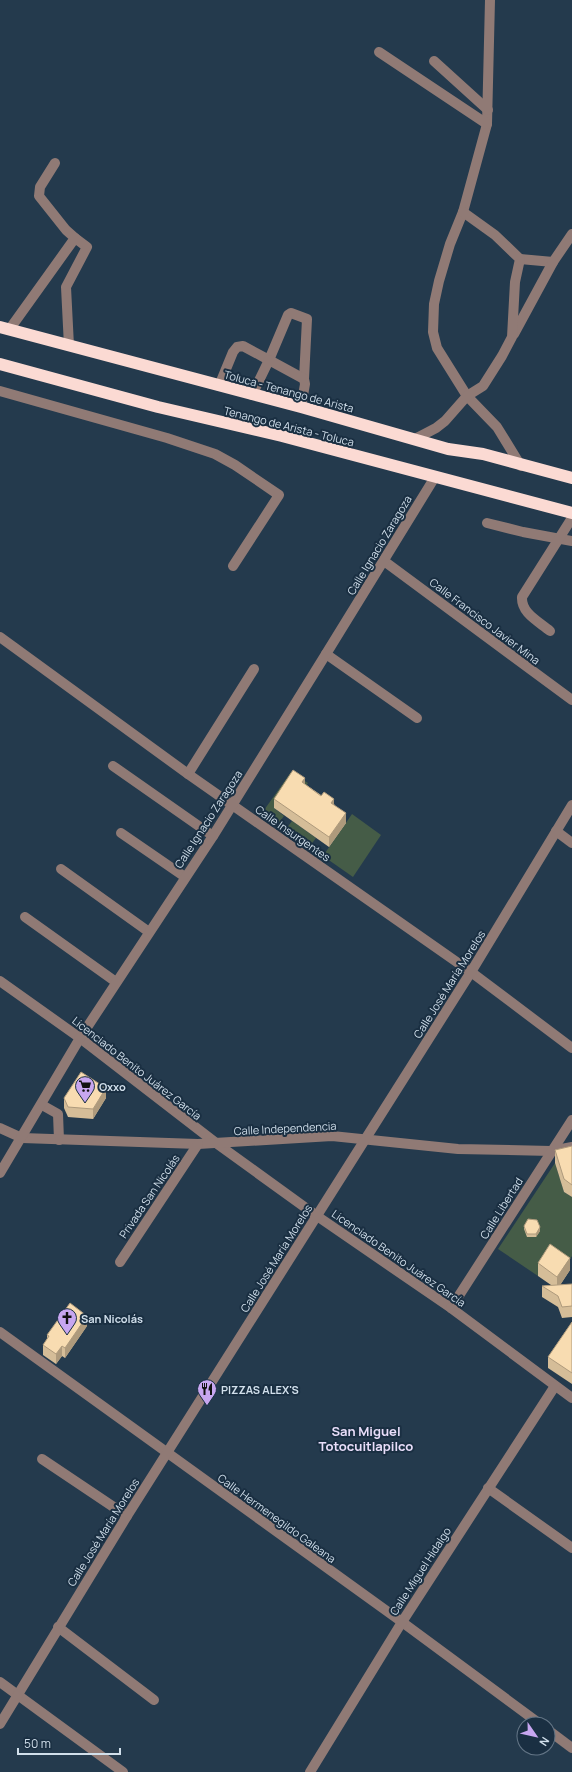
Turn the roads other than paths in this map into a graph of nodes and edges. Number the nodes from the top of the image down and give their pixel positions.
1 (490, 0) edge
2 (379, 52) dead end
3 (434, 61) dead end
4 (488, 110) junction
5 (487, 124) junction
6 (55, 163) dead end
7 (463, 212) junction
8 (572, 234) edge
9 (75, 238) junction
10 (520, 259) junction
11 (553, 262) junction
12 (5, 329) edge
13 (512, 337) junction
14 (68, 346) junction
15 (269, 360) junction
16 (0, 364) edge
17 (304, 379) junction
18 (218, 386) junction
19 (0, 391) edge
20 (252, 395) junction
21 (466, 396) junction
22 (301, 407) junction
23 (415, 439) junction
24 (521, 466) junction
25 (435, 477) junction
26 (572, 478) edge
27 (572, 513) edge
28 (572, 518) edge
29 (487, 523) dead end
30 (560, 537) junction
31 (572, 540) edge
32 (384, 561) junction
33 (233, 566) dead end
34 (550, 631) dead end
35 (1, 642) edge
36 (326, 654) junction
37 (254, 669) dead end
38 (572, 700) edge
39 (418, 718) dead end
40 (113, 766) dead end
41 (188, 774) junction
42 (232, 804) junction
43 (572, 805) edge
44 (556, 831) junction
45 (121, 833) dead end
46 (213, 836) junction
47 (572, 842) edge
48 (61, 869) dead end
49 (185, 877) junction
50 (25, 917) dead end
51 (150, 932) junction
52 (471, 972) junction
53 (0, 980) edge
54 (116, 982) junction
55 (80, 1038) junction
56 (572, 1048) edge
57 (42, 1104) junction
58 (572, 1120) edge
59 (0, 1128) edge
60 (22, 1138) junction
61 (365, 1139) junction
62 (59, 1140) junction
63 (216, 1143) junction
64 (198, 1144) junction
65 (572, 1147) edge
66 (551, 1151) junction
67 (0, 1174) edge
68 (317, 1216) junction
69 (120, 1262) dead end
70 (451, 1308) junction
71 (0, 1332) edge
72 (555, 1386) junction
73 (572, 1398) edge
74 (167, 1453) junction
75 (42, 1459) dead end
76 (488, 1488) junction
77 (127, 1516) junction
78 (572, 1548) edge
79 (402, 1622) junction
80 (58, 1627) junction
81 (0, 1682) edge
82 (18, 1696) junction
83 (154, 1700) dead end
84 (529, 1716) edge
85 (0, 1724) edge
86 (556, 1736) edge
87 (572, 1748) edge
88 (123, 1772) edge
89 (310, 1772) edge

1 - 4 street
2 - 5 street
3 - 4 street
4 - 5 street
5 - 7 street
6 - 9 street
7 - 10 street
7 - 21 street
8 - 11 street
9 - 12 street
9 - 14 street
10 - 11 street
10 - 13 street
11 - 13 street
12 - 14 highway, Toluca - Tenango de Arista
13 - 21 street
14 - 18 highway, Toluca - Tenango de Arista
15 - 17 street
15 - 17 street
15 - 18 street
15 - 20 street
16 - 25 highway, Tenango de Arista - Toluca
17 - 22 street
18 - 20 highway, Toluca - Tenango de Arista
19 - 33 street
20 - 22 highway, Toluca - Tenango de Arista
21 - 23 street
21 - 24 street
22 - 23 highway, Toluca - Tenango de Arista
23 - 24 highway, Toluca - Tenango de Arista
24 - 26 highway, Toluca - Tenango de Arista
25 - 27 highway, Tenango de Arista - Toluca
25 - 32 street, Calle Ignacio Zaragoza
28 - 30 street
29 - 30 street
30 - 31 street
30 - 34 street
32 - 36 street, Calle Ignacio Zaragoza
32 - 38 street, Calle Francisco Javier Mina
35 - 41 street, Calle Insurgentes
36 - 39 street
36 - 42 street, Calle Ignacio Zaragoza
37 - 41 street
40 - 46 street
41 - 42 street, Calle Insurgentes
42 - 46 street, Calle Ignacio Zaragoza
42 - 52 street, Calle Insurgentes
43 - 44 street, Calle José María Morelos
44 - 47 street
44 - 52 street, Calle José María Morelos
45 - 49 street
46 - 49 street, Calle Ignacio Zaragoza
48 - 51 street
49 - 51 street, Calle Ignacio Zaragoza
50 - 54 street
51 - 54 street, Calle Ignacio Zaragoza
52 - 56 street, Calle Insurgentes
52 - 61 street, Calle José María Morelos
53 - 55 street, Licenciado Benito Juárez García
54 - 55 street, Calle Ignacio Zaragoza
55 - 57 street, Calle Ignacio Zaragoza
55 - 63 street, Licenciado Benito Juárez García
57 - 60 street, Calle Ignacio Zaragoza
57 - 62 street
58 - 66 street, Calle Libertad
59 - 60 street, Calle Independencia
60 - 62 street, Calle Independencia
60 - 67 street, Calle Ignacio Zaragoza
61 - 63 street, Calle Independencia
61 - 66 street, Calle Independencia
61 - 68 street, Calle José María Morelos
62 - 64 street, Calle Independencia
63 - 64 street, Calle Independencia
63 - 68 street, Licenciado Benito Juárez García
64 - 69 street, Privada San Nicolás
65 - 66 street, Calle Independencia
66 - 70 street, Calle Libertad
68 - 70 street, Licenciado Benito Juárez García
68 - 74 street, Calle José María Morelos
70 - 72 street, Licenciado Benito Juárez García
71 - 74 street, Calle Hermenegildo Galeana
72 - 73 street, Licenciado Benito Juárez García
72 - 76 street, Calle Miguel Hidalgo
74 - 77 street, Calle José María Morelos
74 - 79 street, Calle Hermenegildo Galeana
75 - 77 street
76 - 78 street
76 - 79 street, Calle Miguel Hidalgo
77 - 80 street, Calle José María Morelos
79 - 84 street, Calle Hermenegildo Galeana
79 - 89 street, Calle Miguel Hidalgo
80 - 82 street, Calle José María Morelos
80 - 83 street
81 - 82 street
82 - 85 street, Calle José María Morelos
82 - 88 street
86 - 87 street

